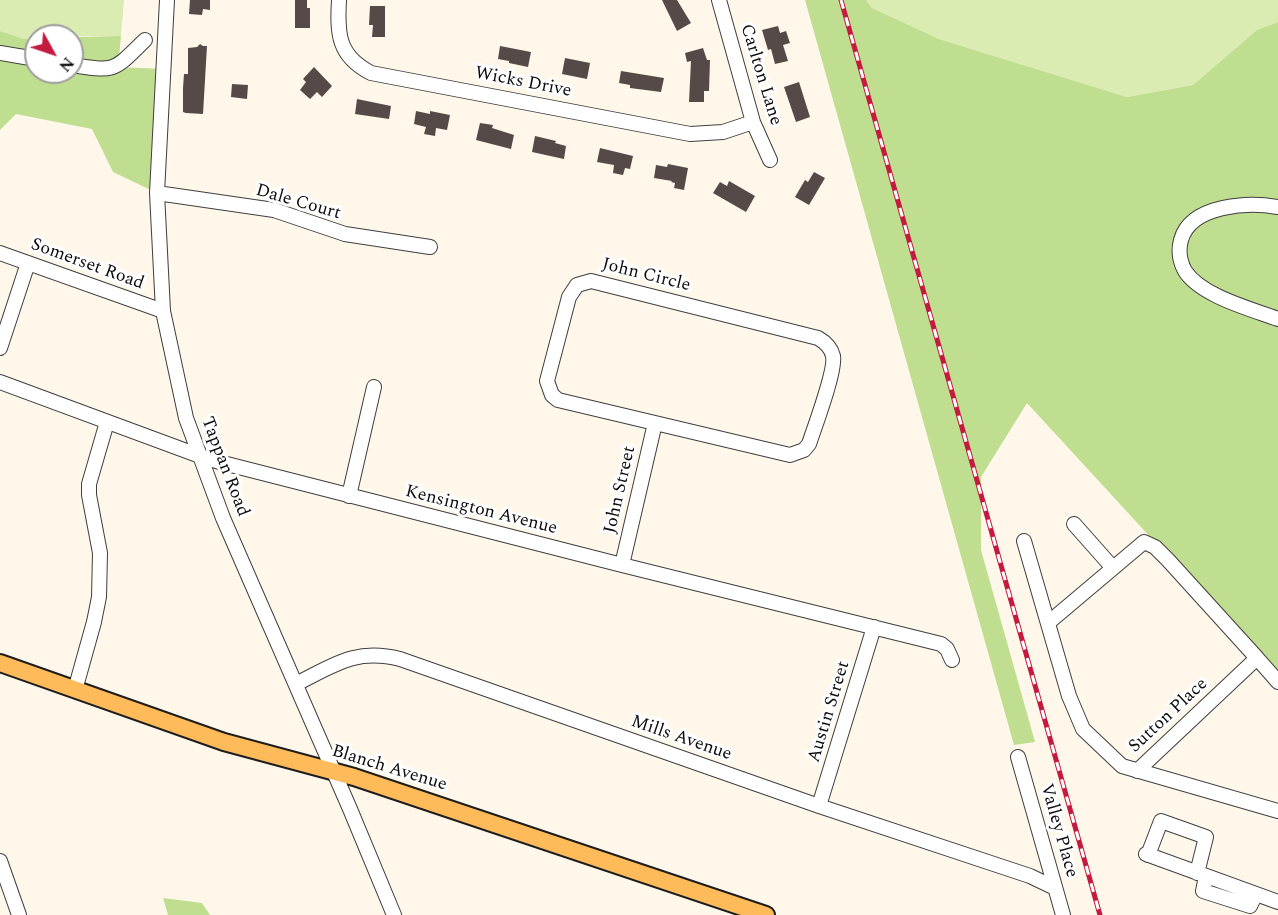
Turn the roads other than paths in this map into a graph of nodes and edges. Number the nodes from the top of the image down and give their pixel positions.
1 (167, 0) edge
2 (339, 0) edge
3 (719, 0) edge
4 (145, 40) dead end
5 (0, 53) edge
6 (24, 57) edge
7 (84, 67) edge
8 (753, 122) junction
9 (770, 160) dead end
10 (157, 193) junction
11 (1278, 207) edge
12 (430, 248) dead end
13 (0, 253) edge
14 (28, 263) junction
15 (163, 311) junction
16 (1278, 319) edge
17 (0, 348) edge
18 (0, 382) edge
19 (374, 387) dead end
20 (107, 422) junction
21 (655, 423) junction
22 (200, 456) junction
23 (349, 496) junction
24 (1074, 524) dead end
25 (1024, 541) dead end
26 (622, 565) junction
27 (1113, 568) junction
28 (1048, 623) junction
29 (874, 627) junction
30 (1257, 658) junction
31 (952, 660) dead end
32 (0, 663) edge
33 (1278, 682) edge
34 (296, 684) junction
35 (75, 690) junction
36 (1018, 757) dead end
37 (1137, 771) junction
38 (334, 772) junction
39 (819, 806) junction
40 (1278, 811) edge
41 (0, 862) edge
42 (1202, 874) junction
43 (1055, 888) junction
44 (1278, 902) edge
45 (19, 915) edge
46 (394, 915) edge
47 (766, 915) edge
48 (1063, 915) edge

1 - 10 street, Tappan Road
2 - 8 street, Wicks Drive
3 - 8 street, Carlton Lane
4 - 7 street
5 - 6 street
8 - 9 street, Carlton Lane
10 - 12 street, Dale Court
10 - 15 street, Tappan Road
11 - 16 street
13 - 14 street, Somerset Road
14 - 15 street, Somerset Road
14 - 17 street
15 - 22 street, Tappan Road
18 - 20 street, Kensington Avenue
19 - 23 street
20 - 22 street, Kensington Avenue
20 - 35 street
21 - 21 street, John Circle
21 - 26 street, John Street
22 - 23 street, Kensington Avenue
22 - 34 street, Tappan Road
23 - 26 street, Kensington Avenue
24 - 27 street
25 - 28 street
26 - 29 street, Kensington Avenue
27 - 28 street
27 - 30 street
28 - 37 street
29 - 31 street, Kensington Avenue
29 - 39 street, Austin Street
30 - 33 street
30 - 37 street, Sutton Place
32 - 35 main road, Blanch Avenue
34 - 38 street, Tappan Road
34 - 39 street, Mills Avenue
35 - 38 main road, Blanch Avenue
36 - 43 street, Valley Place
37 - 40 street, Sutton Place
38 - 46 street, Tappan Road
38 - 47 main road, Blanch Avenue
39 - 43 street, Mills Avenue
41 - 45 street
42 - 42 street
42 - 44 street
43 - 48 street, Valley Place

